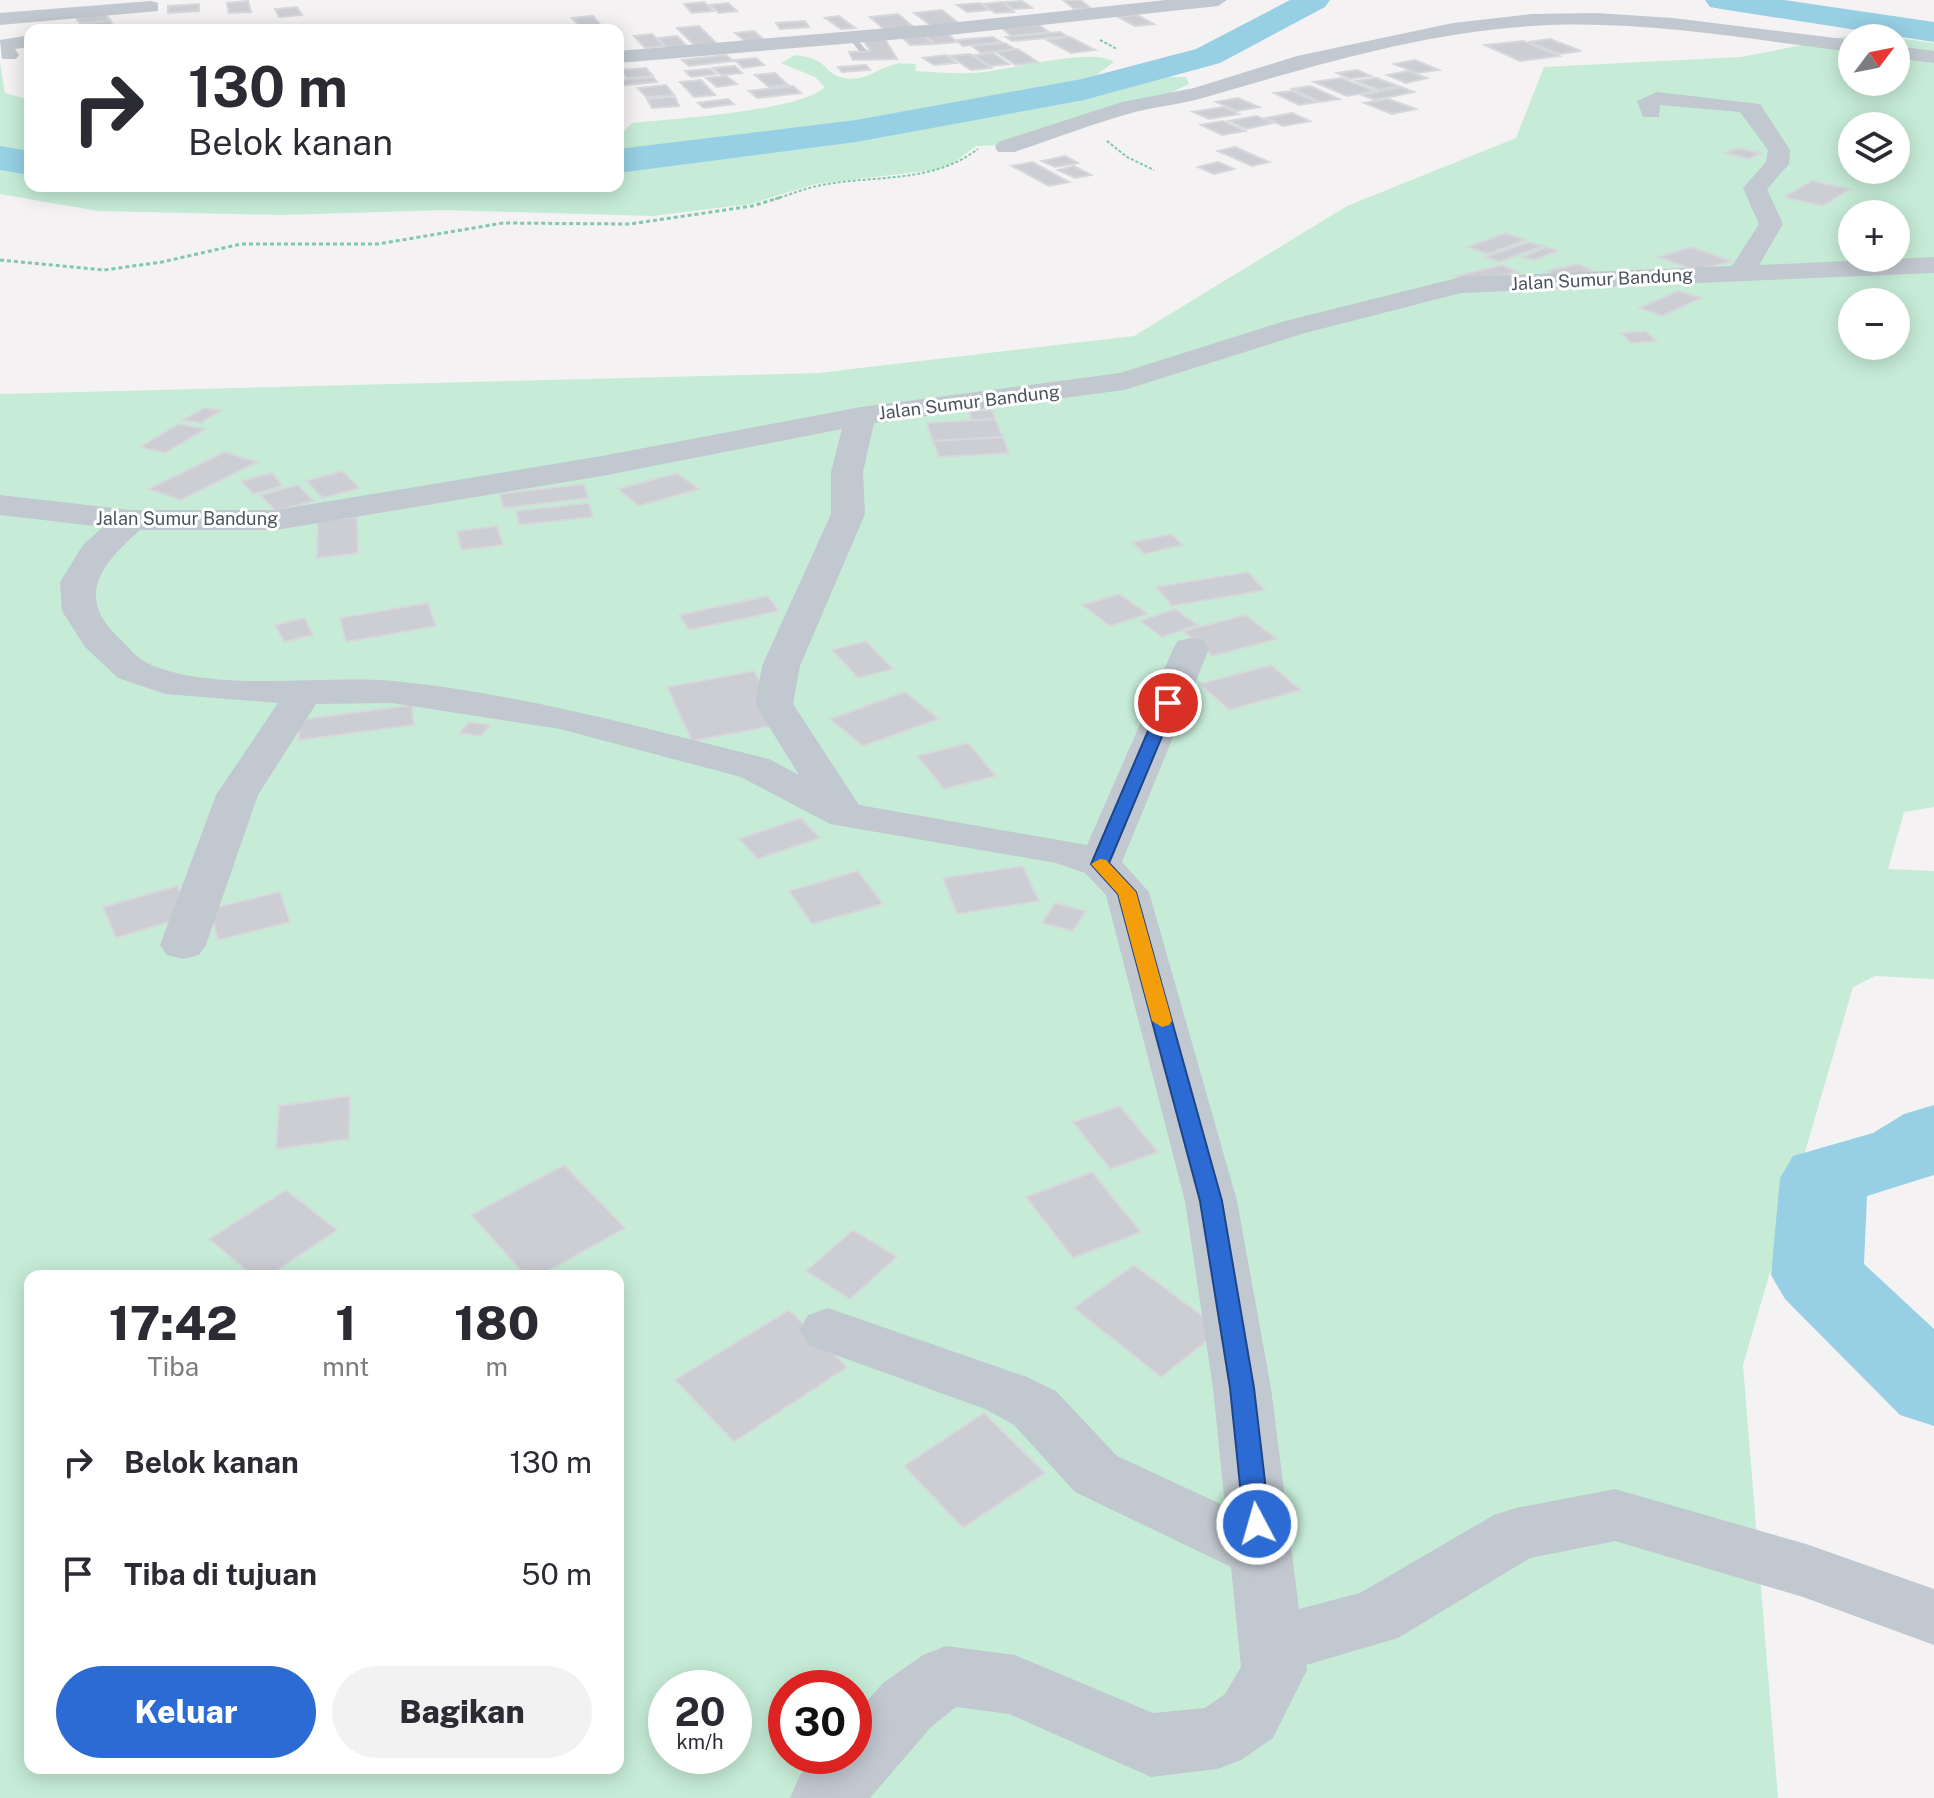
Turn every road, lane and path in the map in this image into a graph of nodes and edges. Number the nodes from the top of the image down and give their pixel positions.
1 (1028, 0) edge
2 (1218, 0) edge
3 (153, 4) edge
4 (27, 8) edge
5 (1057, 17) junction
6 (0, 19) edge
7 (143, 24) edge
8 (24, 42) edge
9 (1838, 44) edge
10 (1910, 54) edge
11 (9, 55) dead end
12 (624, 57) edge
13 (1934, 57) edge
14 (1651, 112) dead end
15 (1091, 122) junction
16 (1006, 147) joint
17 (1154, 170) dead end
18 (0, 260) edge
19 (1934, 265) edge
20 (1742, 271) junction
21 (861, 416) junction
22 (0, 505) edge
23 (131, 520) junction
24 (1191, 649) dead end
25 (304, 693) junction
26 (845, 815) junction
27 (1100, 864) junction
28 (183, 945) dead end
29 (828, 1330) dead end
30 (1260, 1552) junction
31 (1934, 1617) edge
32 (1271, 1645) junction
33 (825, 1798) edge

1 - 5 street
2 - 5 street
3 - 4 street
3 - 7 street
4 - 6 street
5 - 12 street
8 - 11 street
9 - 15 street
10 - 13 street
14 - 20 street
15 - 16 street
15 - 17 path
16 - 18 path
19 - 20 street, Jalan Sumur Bandung
20 - 21 street, Jalan Sumur Bandung
21 - 23 street, Jalan Sumur Bandung
21 - 26 street
22 - 23 street, Jalan Sumur Bandung
23 - 25 street
24 - 27 street
25 - 26 street
25 - 28 street
26 - 27 street
27 - 30 street
29 - 30 street
30 - 32 street
31 - 32 street
32 - 33 street

